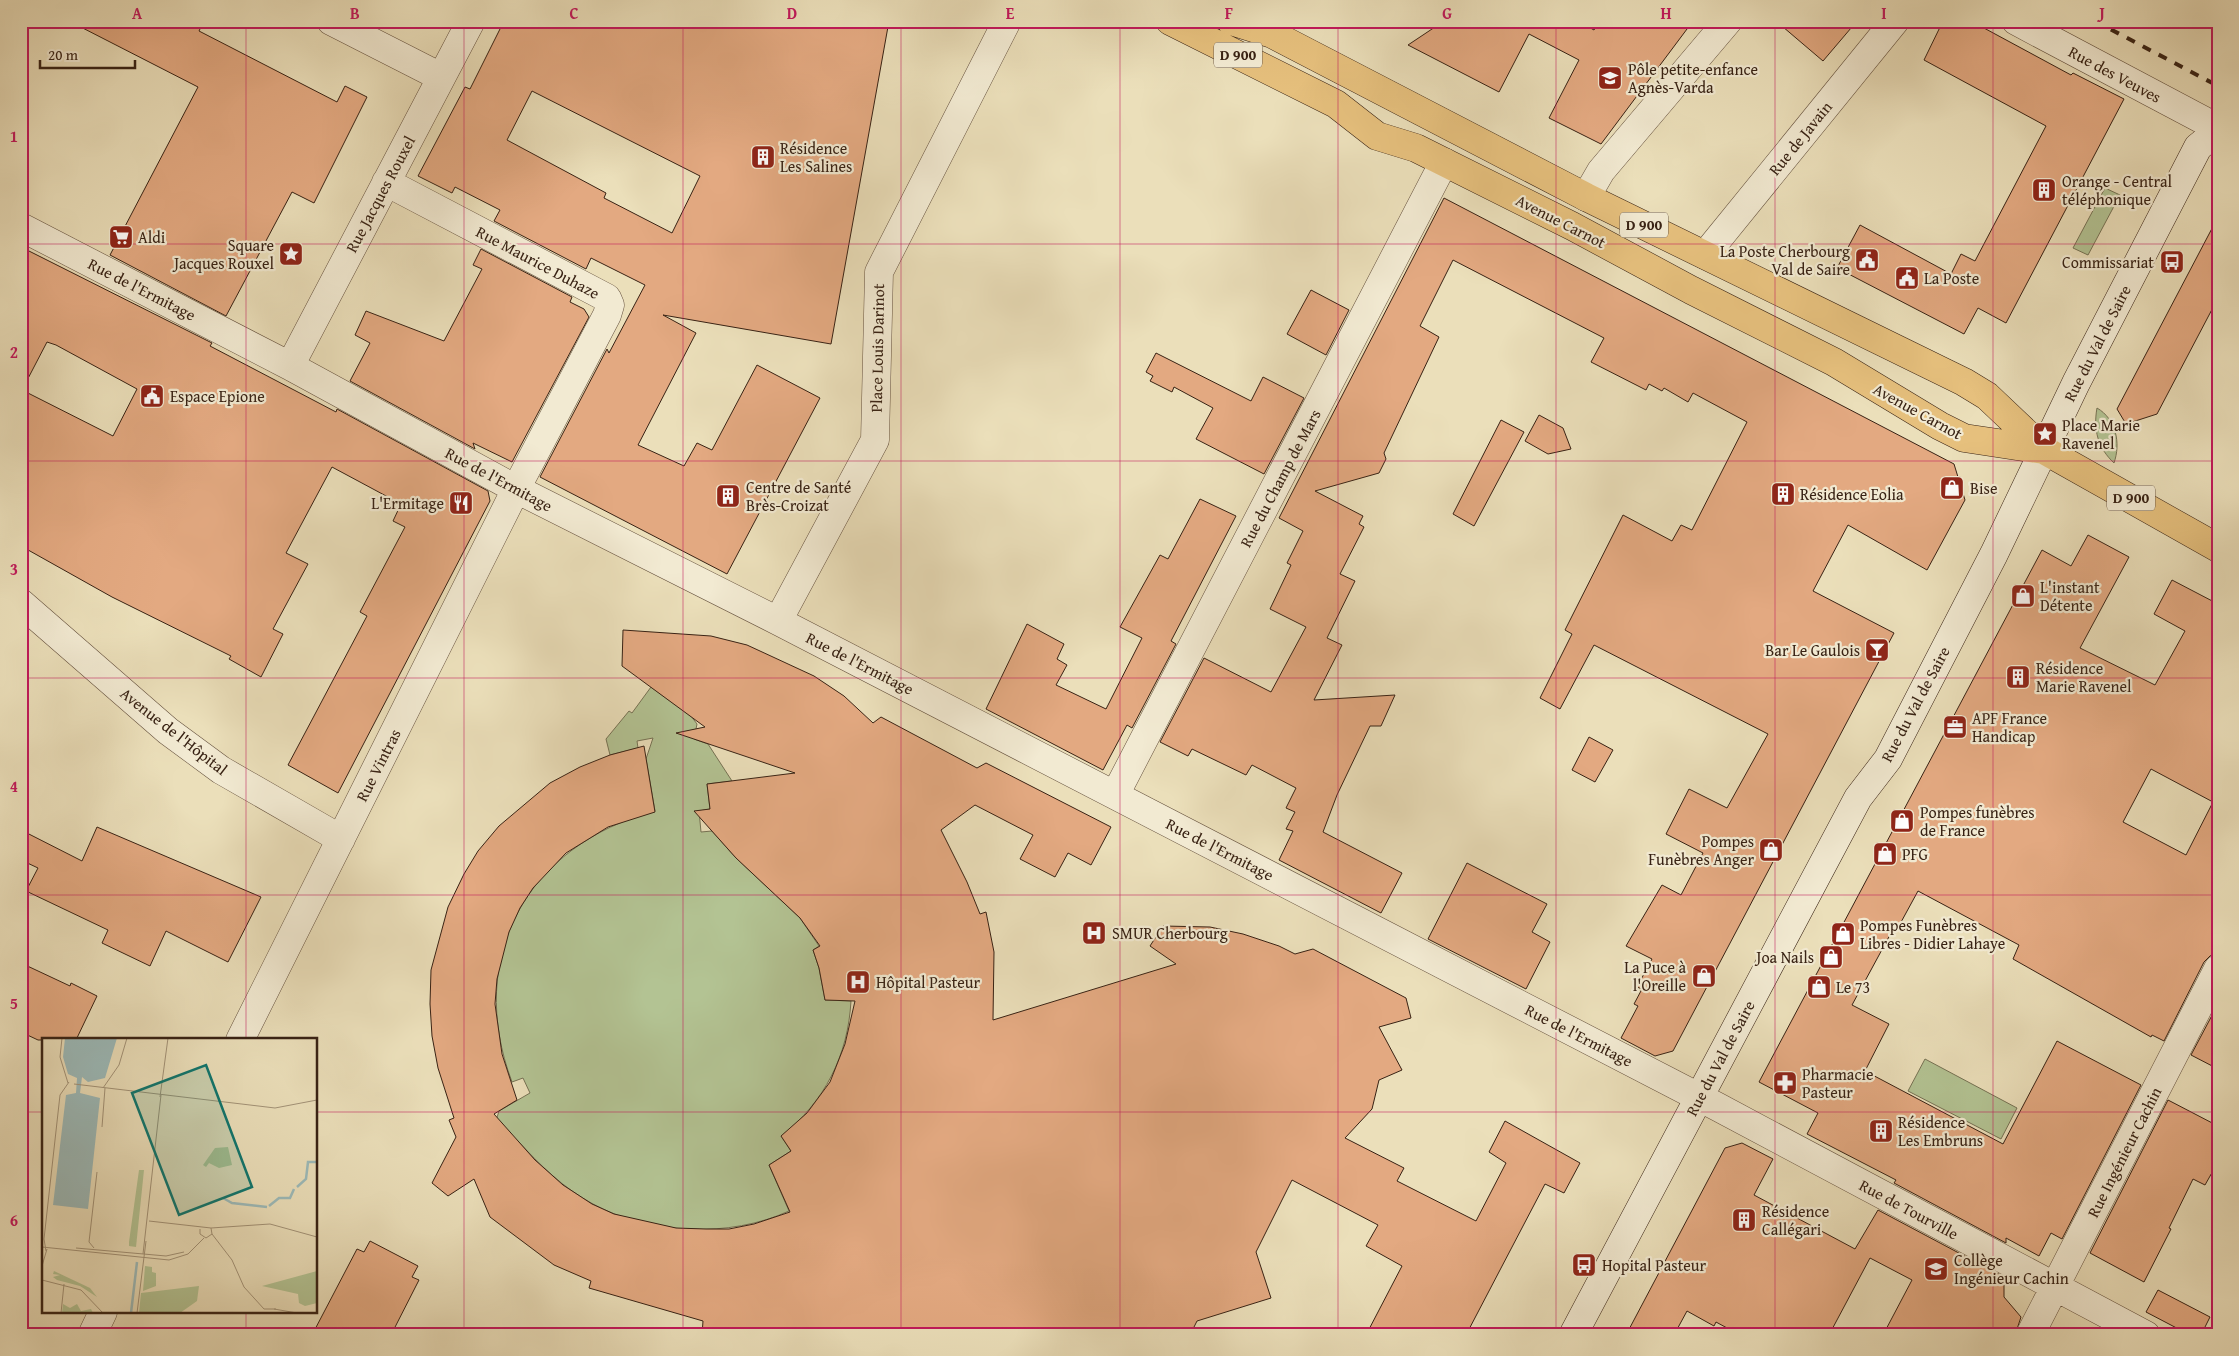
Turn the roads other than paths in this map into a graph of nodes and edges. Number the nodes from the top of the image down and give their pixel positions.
1 (331, 21) edge
2 (471, 21) edge
3 (1007, 21) edge
4 (1170, 21) edge
5 (1231, 21) edge
6 (1728, 21) edge
7 (1895, 21) edge
8 (2016, 21) edge
9 (441, 78) junction
10 (2217, 125) edge
11 (1444, 162) junction
12 (386, 182) junction
13 (1586, 197) junction
14 (21, 227) edge
15 (1705, 255) junction
16 (290, 366) junction
17 (2044, 450) junction
18 (516, 489) junction
19 (2218, 548) edge
20 (21, 603) edge
21 (778, 621) junction
22 (1115, 794) junction
23 (341, 839) junction
24 (2218, 968) edge
25 (241, 1038) edge
26 (1699, 1098) junction
27 (2054, 1287) junction
28 (102, 1314) edge
29 (92, 1335) edge
30 (1573, 1335) edge
31 (2030, 1335) edge
32 (2146, 1335) edge

1 - 9 street
2 - 9 street, Rue Jacques Rouxel
3 - 21 street, Place Louis Darinot
4 - 11 main road, Avenue Carnot / D 900
5 - 13 main road, Avenue Carnot / D 900
6 - 13 street
7 - 15 street, Rue de Javain
8 - 10 street, Rue des Veuves
9 - 12 street, Rue Jacques Rouxel
10 - 17 street, Rue du Val de Saire
11 - 17 main road, Avenue Carnot / D 900
11 - 22 street, Rue du Champ de Mars
12 - 16 street, Rue Jacques Rouxel
12 - 18 street, Rue Maurice Duhaze
13 - 15 main road, Avenue Carnot / D 900
14 - 16 street, Rue de l'Ermitage
15 - 17 main road, Avenue Carnot / D 900
16 - 18 street, Rue de l'Ermitage
17 - 19 main road, D 900
17 - 26 street, Rue du Val de Saire
18 - 21 street, Rue de l'Ermitage
18 - 23 street, Rue Vintras
20 - 23 street, Avenue de l'Hôpital
21 - 22 street, Rue de l'Ermitage
22 - 26 street, Rue de l'Ermitage
23 - 25 street, Rue Vintras
24 - 27 street, Rue Ingénieur Cachin
26 - 27 street, Rue de Tourville
26 - 30 street, Rue du Val de Saire
27 - 31 street, Rue Ingénieur Cachin
27 - 32 street, Rue de Tourville
28 - 29 street

